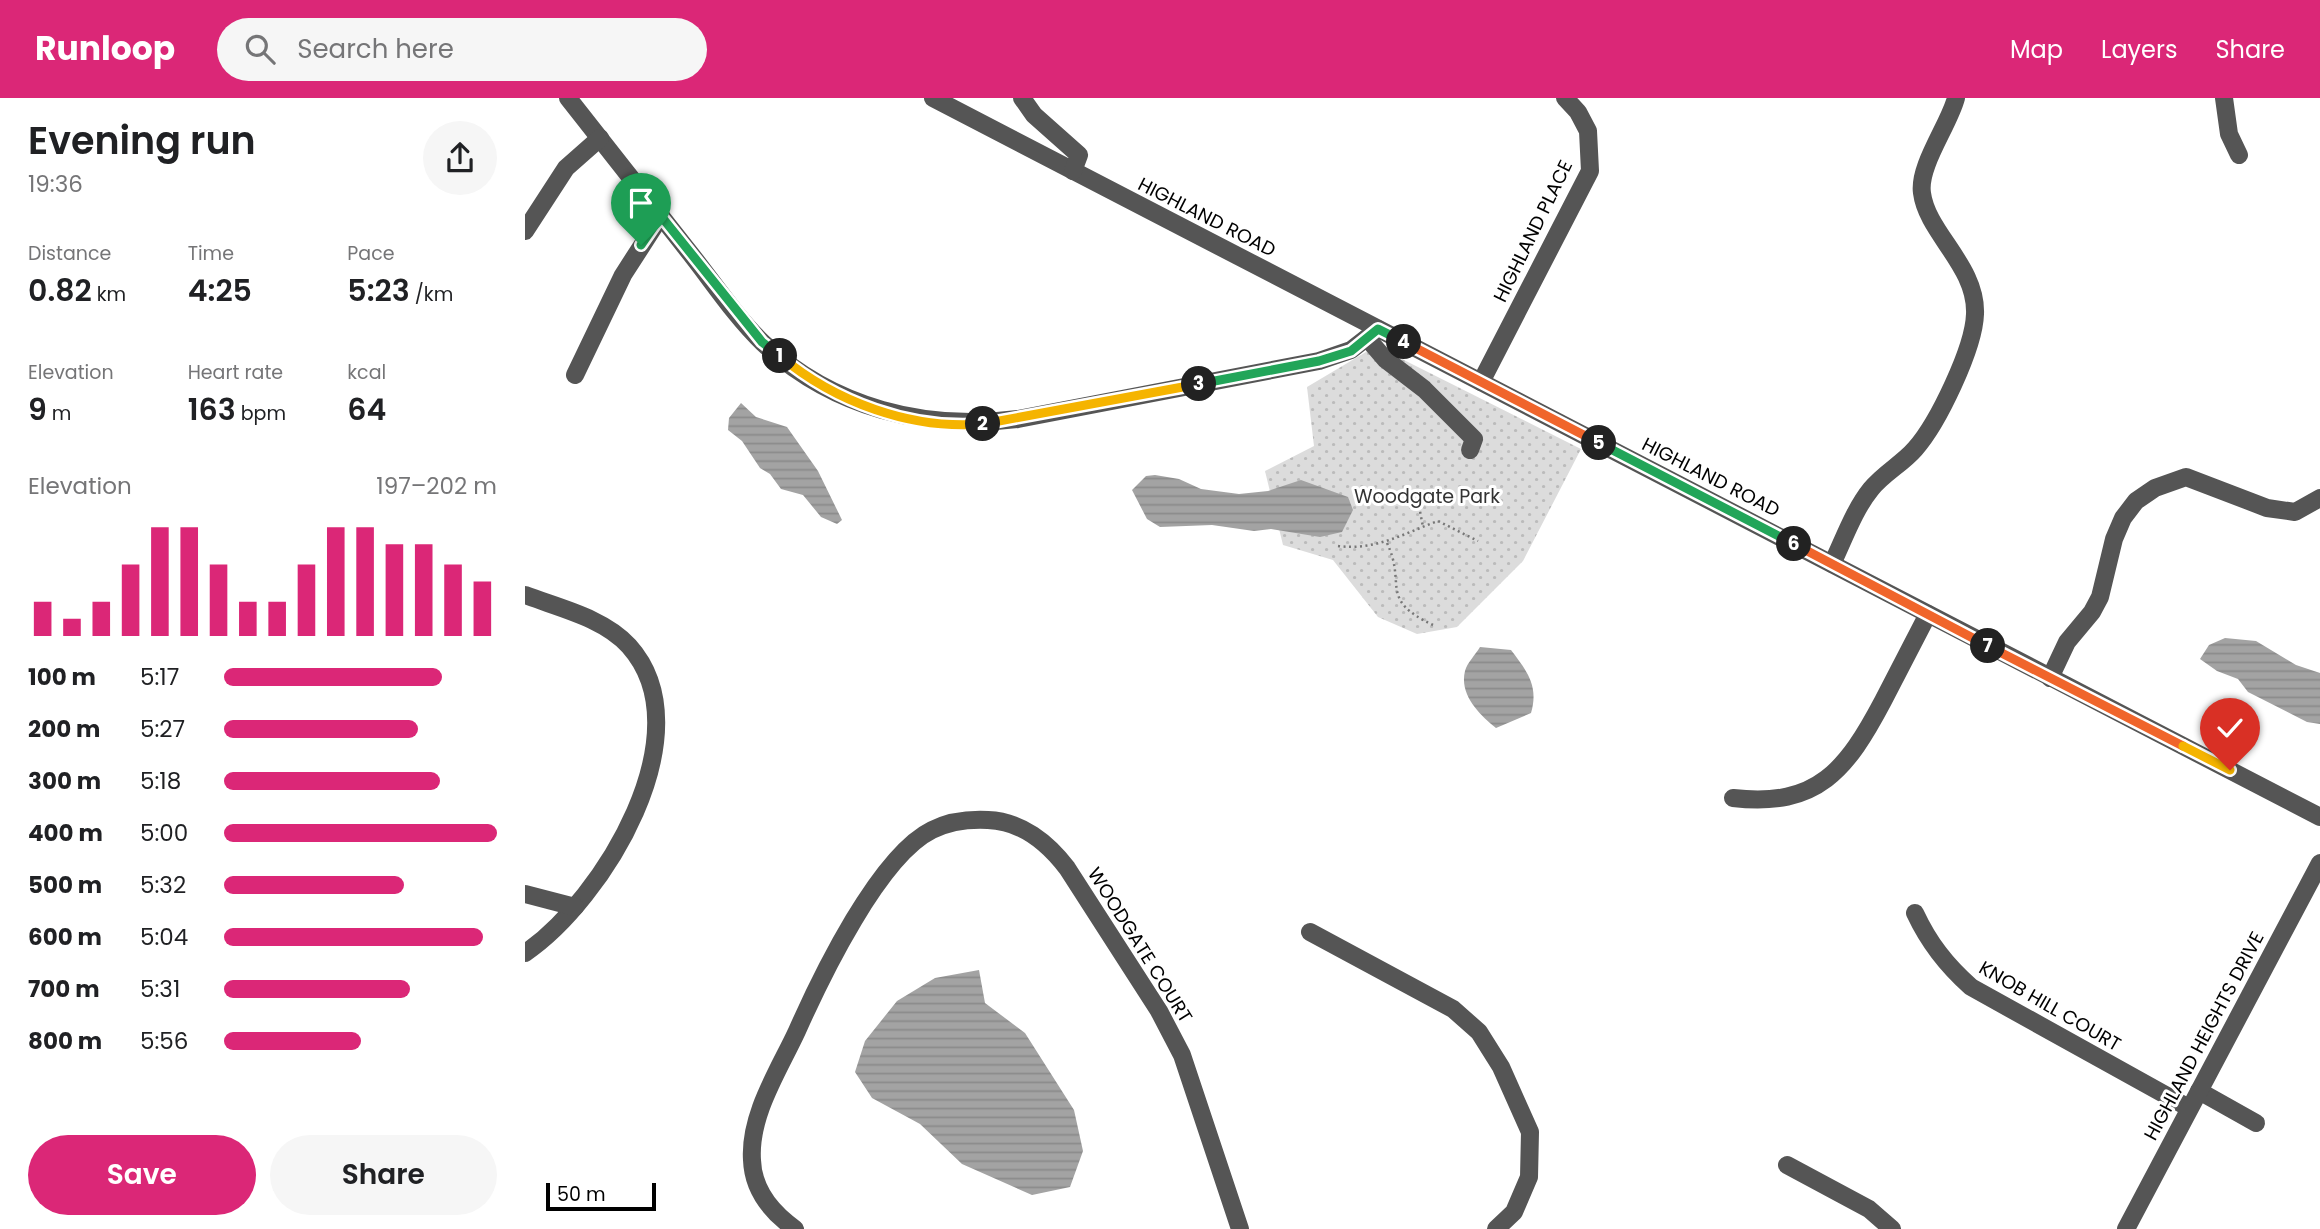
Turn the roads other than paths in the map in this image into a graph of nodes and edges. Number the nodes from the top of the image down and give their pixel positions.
1 (568, 98) edge
2 (933, 98) edge
3 (1022, 98) edge
4 (1565, 98) edge
5 (1956, 98) edge
6 (2224, 98) edge
7 (600, 138) junction
8 (2239, 155) dead end
9 (1073, 171) junction
10 (661, 216) junction
11 (525, 231) edge
12 (1372, 333) junction
13 (575, 375) dead end
14 (1481, 382) junction
15 (1470, 450) dead end
16 (2320, 498) edge
17 (1832, 564) junction
18 (525, 595) edge
19 (1928, 614) junction
20 (2050, 678) junction
21 (1733, 798) dead end
22 (2320, 817) edge
23 (2320, 863) edge
24 (525, 894) edge
25 (575, 907) junction
26 (1915, 913) dead end
27 (1310, 932) dead end
28 (525, 953) edge
29 (2199, 1091) junction
30 (2189, 1108) junction
31 (2256, 1123) dead end
32 (1787, 1165) dead end
33 (795, 1229) edge
34 (1240, 1229) edge
35 (1496, 1229) edge
36 (1892, 1229) edge
37 (2126, 1229) edge

1 - 7 street
2 - 9 street, HIGHLAND ROAD
3 - 9 street
4 - 14 street, HIGHLAND PLACE
5 - 17 street
6 - 8 street
7 - 10 street
7 - 11 street
9 - 12 street, HIGHLAND ROAD
10 - 12 street
10 - 13 street
12 - 14 street, HIGHLAND ROAD
12 - 15 street
14 - 17 street, HIGHLAND ROAD
16 - 20 street
17 - 19 street, HIGHLAND ROAD
18 - 25 street
19 - 20 street, HIGHLAND ROAD
19 - 21 street
20 - 22 street, HIGHLAND ROAD
23 - 29 street, HIGHLAND HEIGHTS DRIVE
24 - 25 street
25 - 28 street
26 - 30 street, KNOB HILL COURT
27 - 35 street
29 - 30 street, HIGHLAND HEIGHTS DRIVE
29 - 31 street
30 - 37 street, HIGHLAND HEIGHTS DRIVE
32 - 36 street
33 - 34 street, WOODGATE COURT

